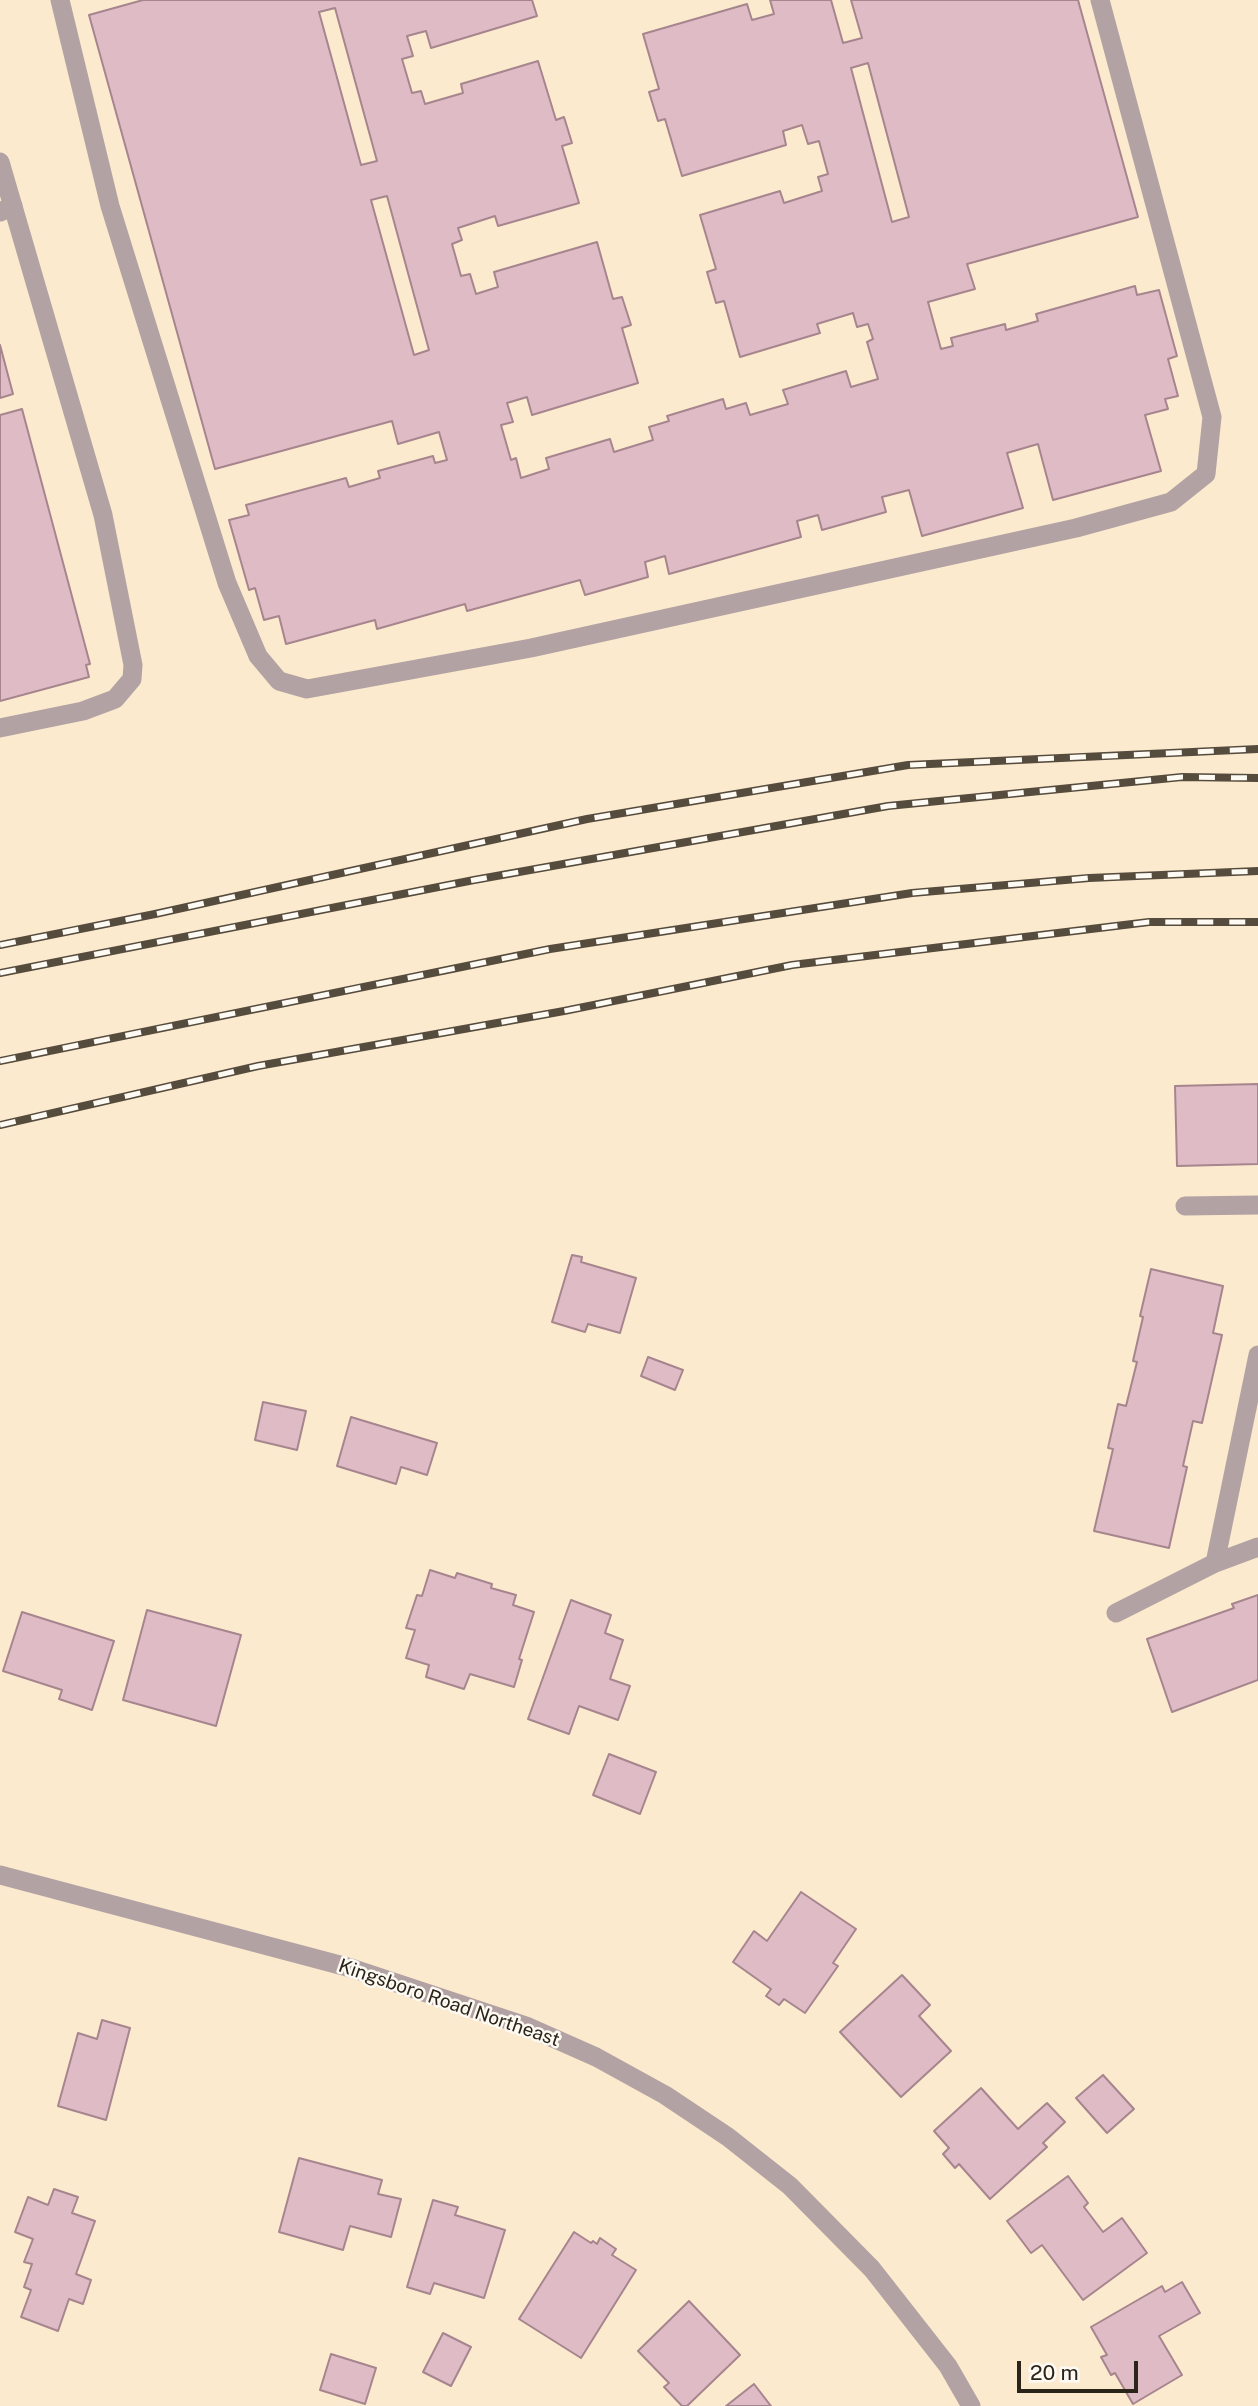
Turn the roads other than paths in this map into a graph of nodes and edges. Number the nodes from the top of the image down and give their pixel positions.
1 (60, 0) edge
2 (1100, 0) edge
3 (0, 162) edge
4 (6, 209) edge
5 (0, 728) edge
6 (1258, 1205) edge
7 (1185, 1206) dead end
8 (1258, 1355) edge
9 (1258, 1547) edge
10 (1214, 1563) junction
11 (1116, 1613) dead end
12 (0, 1875) edge
13 (971, 2406) edge

1 - 2 street
3 - 4 street
4 - 5 street
6 - 7 street
8 - 10 street
9 - 10 street
10 - 11 street
12 - 13 street, Kingsboro Road Northeast

